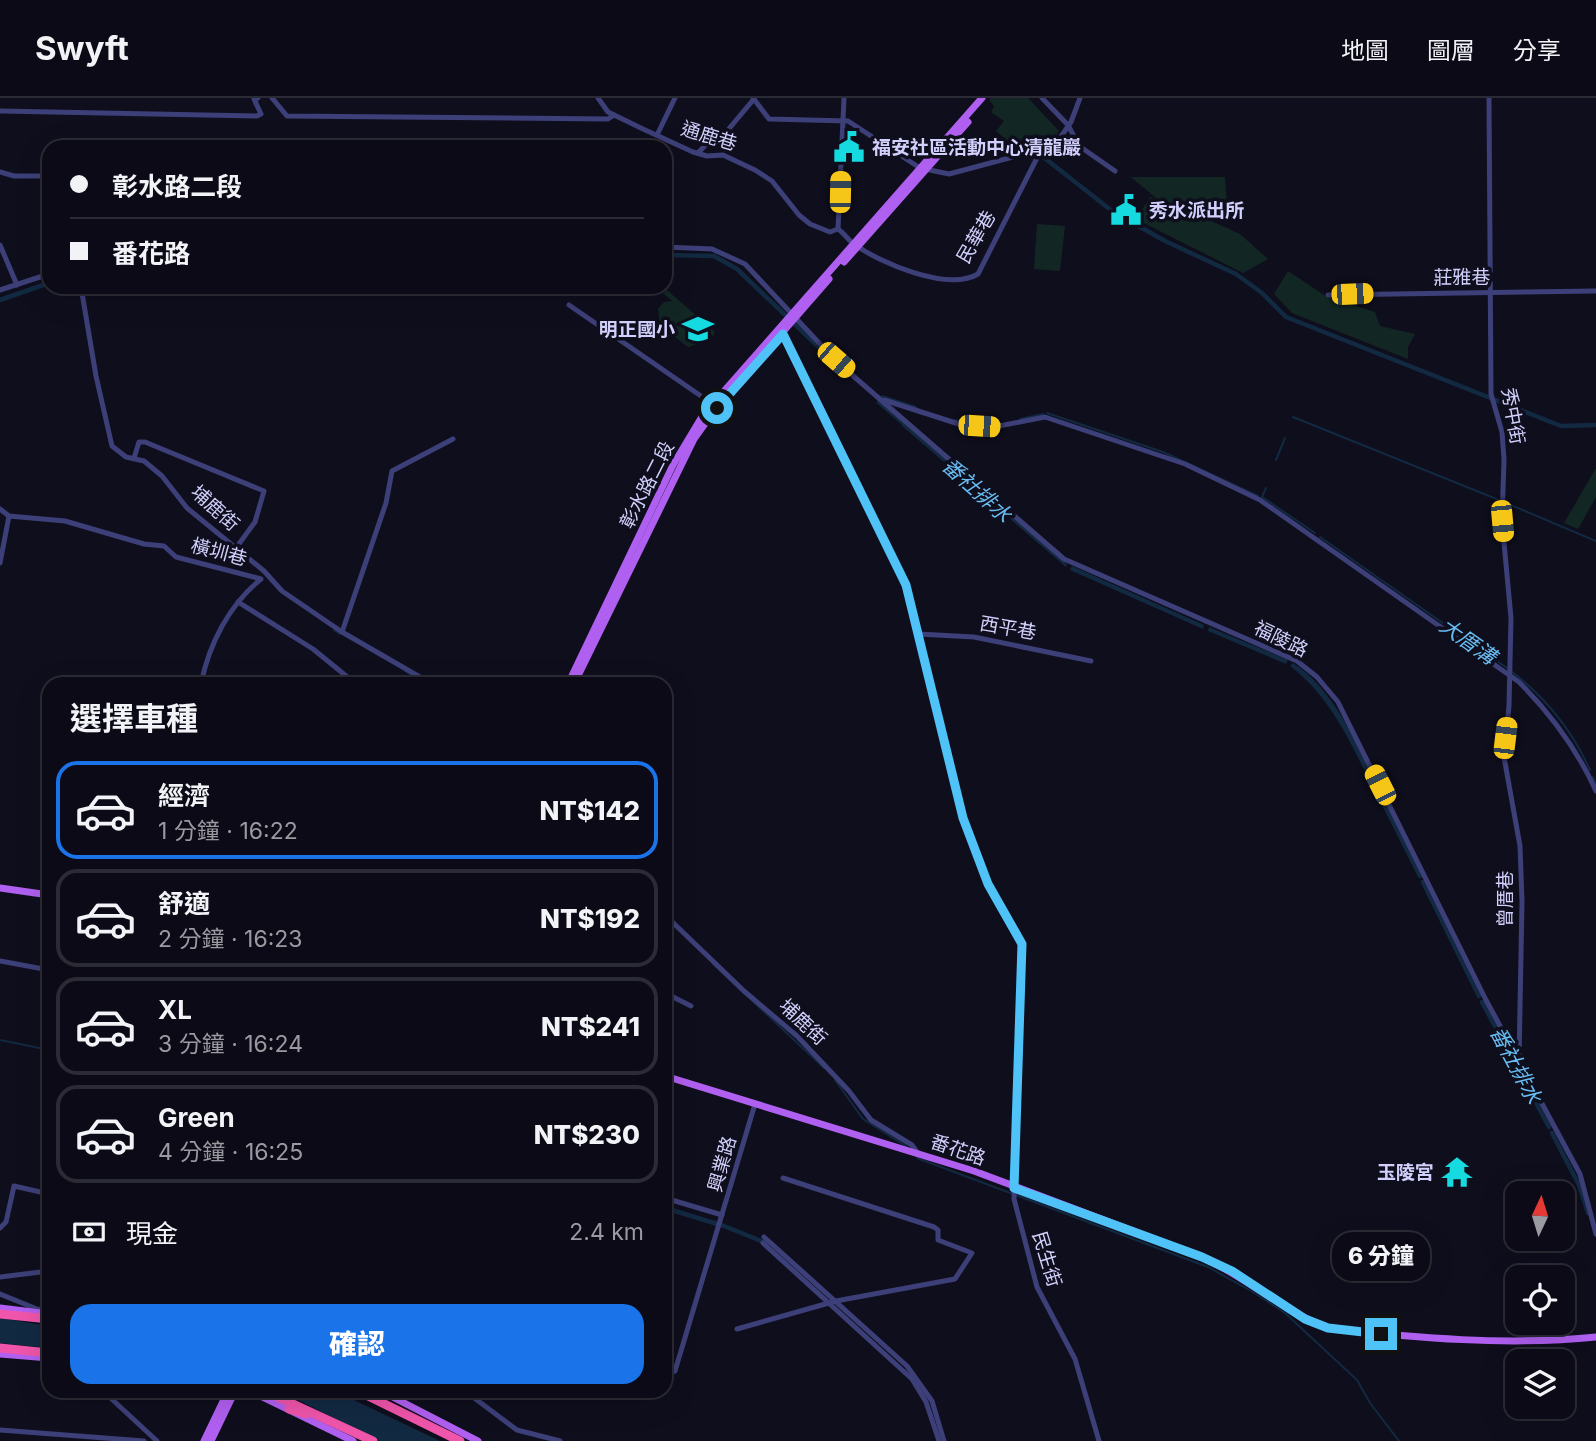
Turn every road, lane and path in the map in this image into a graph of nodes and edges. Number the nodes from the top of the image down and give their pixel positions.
1 (258, 98) edge
2 (271, 98) edge
3 (598, 98) edge
4 (675, 98) edge
5 (844, 98) edge
6 (982, 98) edge
7 (988, 98) edge
8 (1042, 98) edge
9 (1080, 98) edge
10 (1489, 98) edge
11 (753, 99) edge
12 (0, 111) edge
13 (614, 115) junction
14 (842, 120) junction
15 (1068, 125) junction
16 (660, 136) junction
17 (661, 140) edge
18 (669, 140) edge
19 (672, 141) edge
20 (1051, 151) junction
21 (698, 153) junction
22 (923, 169) junction
23 (1115, 171) dead end
24 (0, 172) edge
25 (42, 176) edge
26 (838, 229) junction
27 (0, 245) edge
28 (855, 245) junction
29 (672, 247) edge
30 (42, 276) edge
31 (18, 285) junction
32 (0, 290) edge
33 (1596, 291) edge
34 (1490, 293) junction
35 (82, 294) edge
36 (1328, 295) dead end
37 (569, 305) dead end
38 (791, 319) junction
39 (781, 331) junction
40 (881, 399) junction
41 (714, 405) junction
42 (453, 439) dead end
43 (134, 458) junction
44 (0, 509) edge
45 (9, 516) junction
46 (642, 536) junction
47 (236, 548) junction
48 (1071, 562) junction
49 (0, 563) edge
50 (1067, 570) dead end
51 (238, 602) junction
52 (342, 632) junction
53 (918, 634) junction
54 (1091, 661) dead end
55 (1510, 673) junction
56 (202, 677) edge
57 (347, 677) edge
58 (420, 677) edge
59 (572, 677) edge
60 (577, 677) edge
61 (1505, 738) joint
62 (1596, 791) edge
63 (0, 888) edge
64 (42, 894) edge
65 (672, 922) edge
66 (0, 961) edge
67 (42, 969) edge
68 (672, 996) edge
69 (691, 1006) dead end
70 (1519, 1061) junction
71 (672, 1078) edge
72 (755, 1104) junction
73 (917, 1152) junction
74 (783, 1178) dead end
75 (1014, 1188) junction
76 (42, 1192) edge
77 (672, 1200) edge
78 (722, 1215) junction
79 (0, 1227) edge
80 (1596, 1234) edge
81 (764, 1240) dead end
82 (42, 1272) edge
83 (0, 1277) edge
84 (0, 1294) edge
85 (833, 1302) junction
86 (0, 1308) edge
87 (42, 1312) edge
88 (0, 1314) edge
89 (42, 1314) edge
90 (42, 1316) edge
91 (737, 1329) dead end
92 (1596, 1337) edge
93 (0, 1348) edge
94 (0, 1354) edge
95 (42, 1355) edge
96 (42, 1356) edge
97 (672, 1372) edge
98 (111, 1398) edge
99 (225, 1398) edge
100 (232, 1398) edge
101 (265, 1398) edge
102 (280, 1398) edge
103 (372, 1398) edge
104 (381, 1398) edge
105 (395, 1398) edge
106 (474, 1398) edge
107 (289, 1409) junction
108 (0, 1430) edge
109 (144, 1441) edge
110 (157, 1441) edge
111 (204, 1441) edge
112 (211, 1441) edge
113 (353, 1441) edge
114 (360, 1441) edge
115 (373, 1441) edge
116 (460, 1441) edge
117 (468, 1441) edge
118 (478, 1441) edge
119 (560, 1441) edge
120 (941, 1441) edge
121 (1099, 1441) edge

1 - 12 street
2 - 13 street
3 - 13 street, 通鹿巷
4 - 16 street
5 - 14 street
6 - 22 main road, 彰水路二段
7 - 22 main road, 彰水路二段
8 - 15 street
9 - 15 street
10 - 34 street, 秀中街
11 - 14 street
11 - 21 street
13 - 16 street, 通鹿巷
14 - 22 street
14 - 26 street
15 - 20 street
15 - 23 street
16 - 17 street
16 - 18 street, 通鹿巷
19 - 21 street, 通鹿巷
20 - 22 street
20 - 28 street, 民華巷
21 - 26 street, 通鹿巷
22 - 28 main road, 彰水路二段
24 - 25 street
26 - 28 street
27 - 31 street
28 - 38 main road, 彰水路二段
29 - 38 street, 福陵路
30 - 31 street
31 - 32 street
33 - 34 street, 莊雅巷
34 - 36 street, 莊雅巷
34 - 55 street, 秀中街
35 - 43 street, 埔鹿街
37 - 41 street
38 - 39 main road, 彰水路二段
38 - 40 street, 福陵路
39 - 41 main road, 彰水路二段
39 - 53 street, 民生街
40 - 48 street, 福陵路
40 - 55 street
41 - 46 main road, 彰水路二段
42 - 52 street
43 - 47 street, 埔鹿街
43 - 47 street
44 - 45 street
45 - 49 street
45 - 51 street, 橫圳巷
46 - 59 main road, 彰水路二段
46 - 60 main road, 彰水路二段
47 - 52 street, 埔鹿街
48 - 50 street
48 - 70 street, 福陵路
51 - 56 street, 橫圳巷
51 - 57 street
52 - 58 street, 埔鹿街
53 - 54 street, 西平巷
53 - 75 street, 民生街
55 - 61 street, 秀中街
55 - 62 street
61 - 70 street, 曾厝巷
63 - 64 main road
65 - 73 street, 埔鹿街
66 - 67 street
68 - 69 street
70 - 80 street, 福陵路
71 - 72 main road, 番花路
72 - 73 main road, 番花路
72 - 78 street, 興業路
73 - 75 main road, 番花路
74 - 85 street
75 - 92 main road, 番花路
75 - 121 street, 民生街
76 - 79 street
77 - 78 street, 興業路
78 - 97 street
81 - 85 street
82 - 83 street
84 - 87 street
85 - 91 street
85 - 120 street
86 - 89 main road
88 - 90 highway
93 - 95 highway
94 - 96 main road
98 - 110 street
99 - 111 main road
100 - 112 main road
101 - 107 main road
102 - 115 highway
103 - 116 highway
104 - 117 highway
105 - 118 main road
106 - 119 street
107 - 113 main road
107 - 114 highway
108 - 109 street

